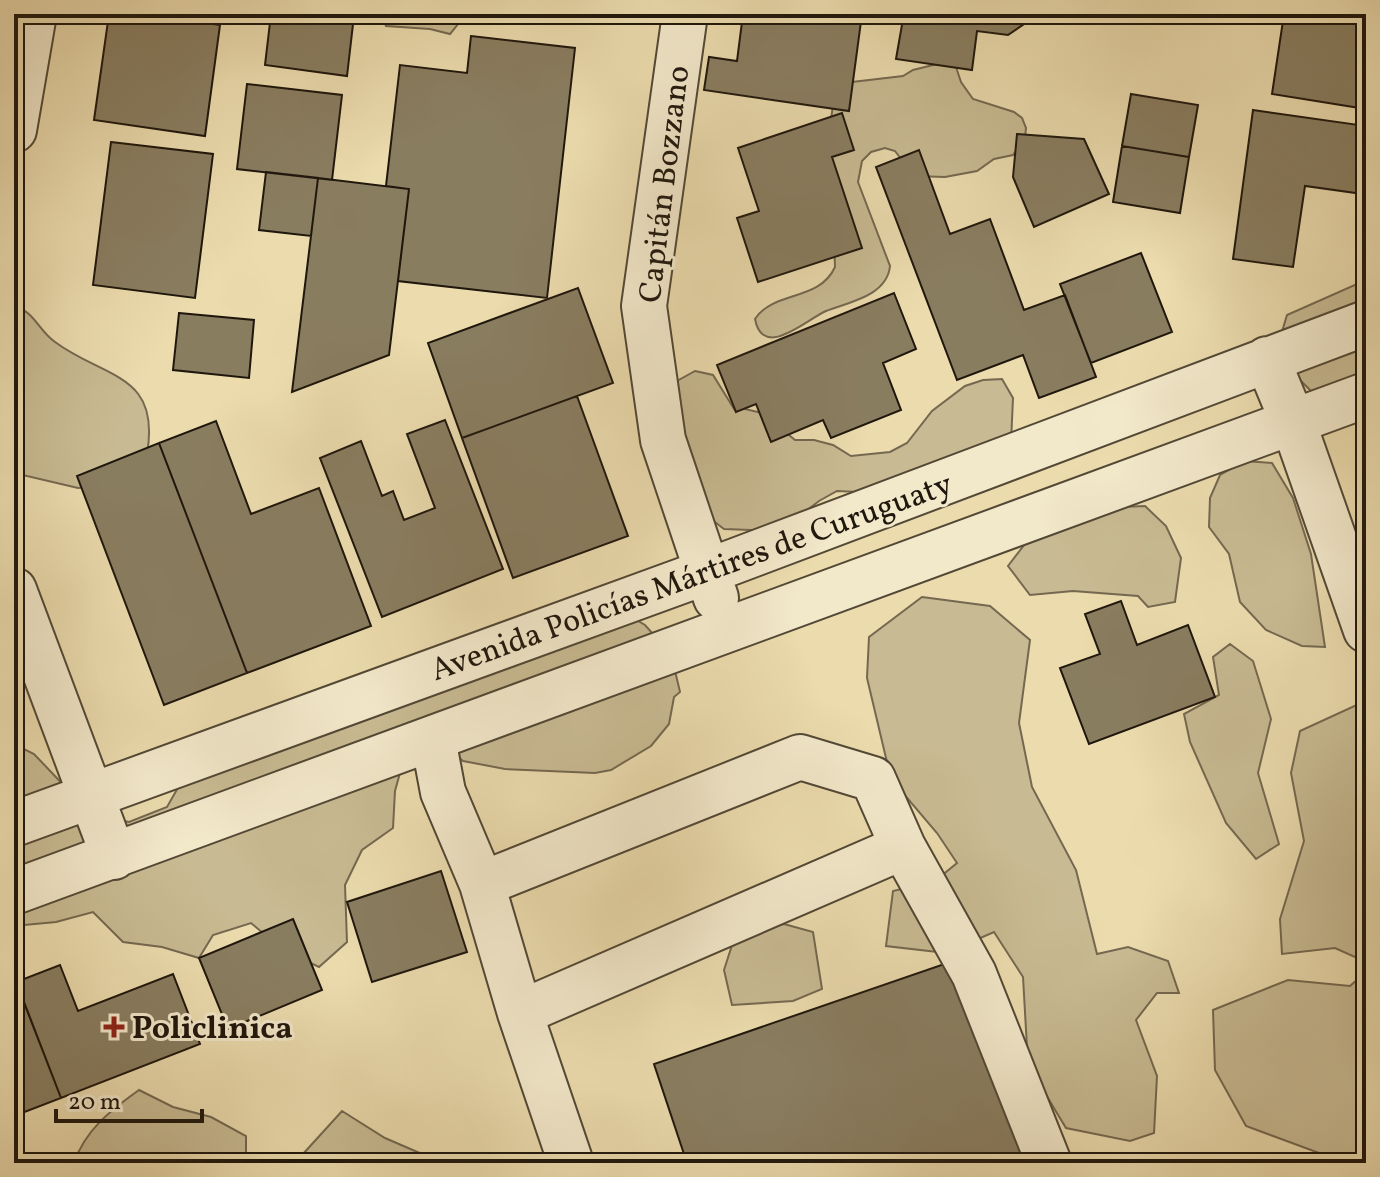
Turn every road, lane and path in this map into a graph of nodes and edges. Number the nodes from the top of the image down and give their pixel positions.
1 (34, 14) edge
2 (685, 14) edge
3 (14, 130) edge
4 (1366, 323) edge
5 (1267, 359) junction
6 (1366, 395) edge
7 (1293, 422) junction
8 (706, 572) junction
9 (14, 590) edge
10 (729, 630) junction
11 (1366, 630) edge
12 (433, 739) junction
13 (91, 798) junction
14 (14, 824) edge
15 (903, 847) junction
16 (114, 857) junction
17 (482, 884) junction
18 (14, 892) edge
19 (520, 1013) junction
20 (571, 1163) edge
21 (1049, 1163) edge

1 - 3 street
2 - 8 street, Capitán Bozzano
4 - 5 street, Avenida Policías Mártires de Curuguaty
5 - 7 street
5 - 8 street, Avenida Policías Mártires de Curuguaty
6 - 7 street, Avenida Policías Mártires de Curuguaty
7 - 10 street, Avenida Policías Mártires de Curuguaty
7 - 11 street
8 - 10 street, Capitán Bozzano
8 - 13 street, Avenida Policías Mártires de Curuguaty
9 - 13 street
10 - 12 street, Avenida Policías Mártires de Curuguaty
12 - 16 street, Avenida Policías Mártires de Curuguaty
12 - 17 street
13 - 14 street, Avenida Policías Mártires de Curuguaty
13 - 16 street
15 - 17 street
15 - 19 street
15 - 21 street
16 - 18 street, Avenida Policías Mártires de Curuguaty
17 - 19 street
19 - 20 street

